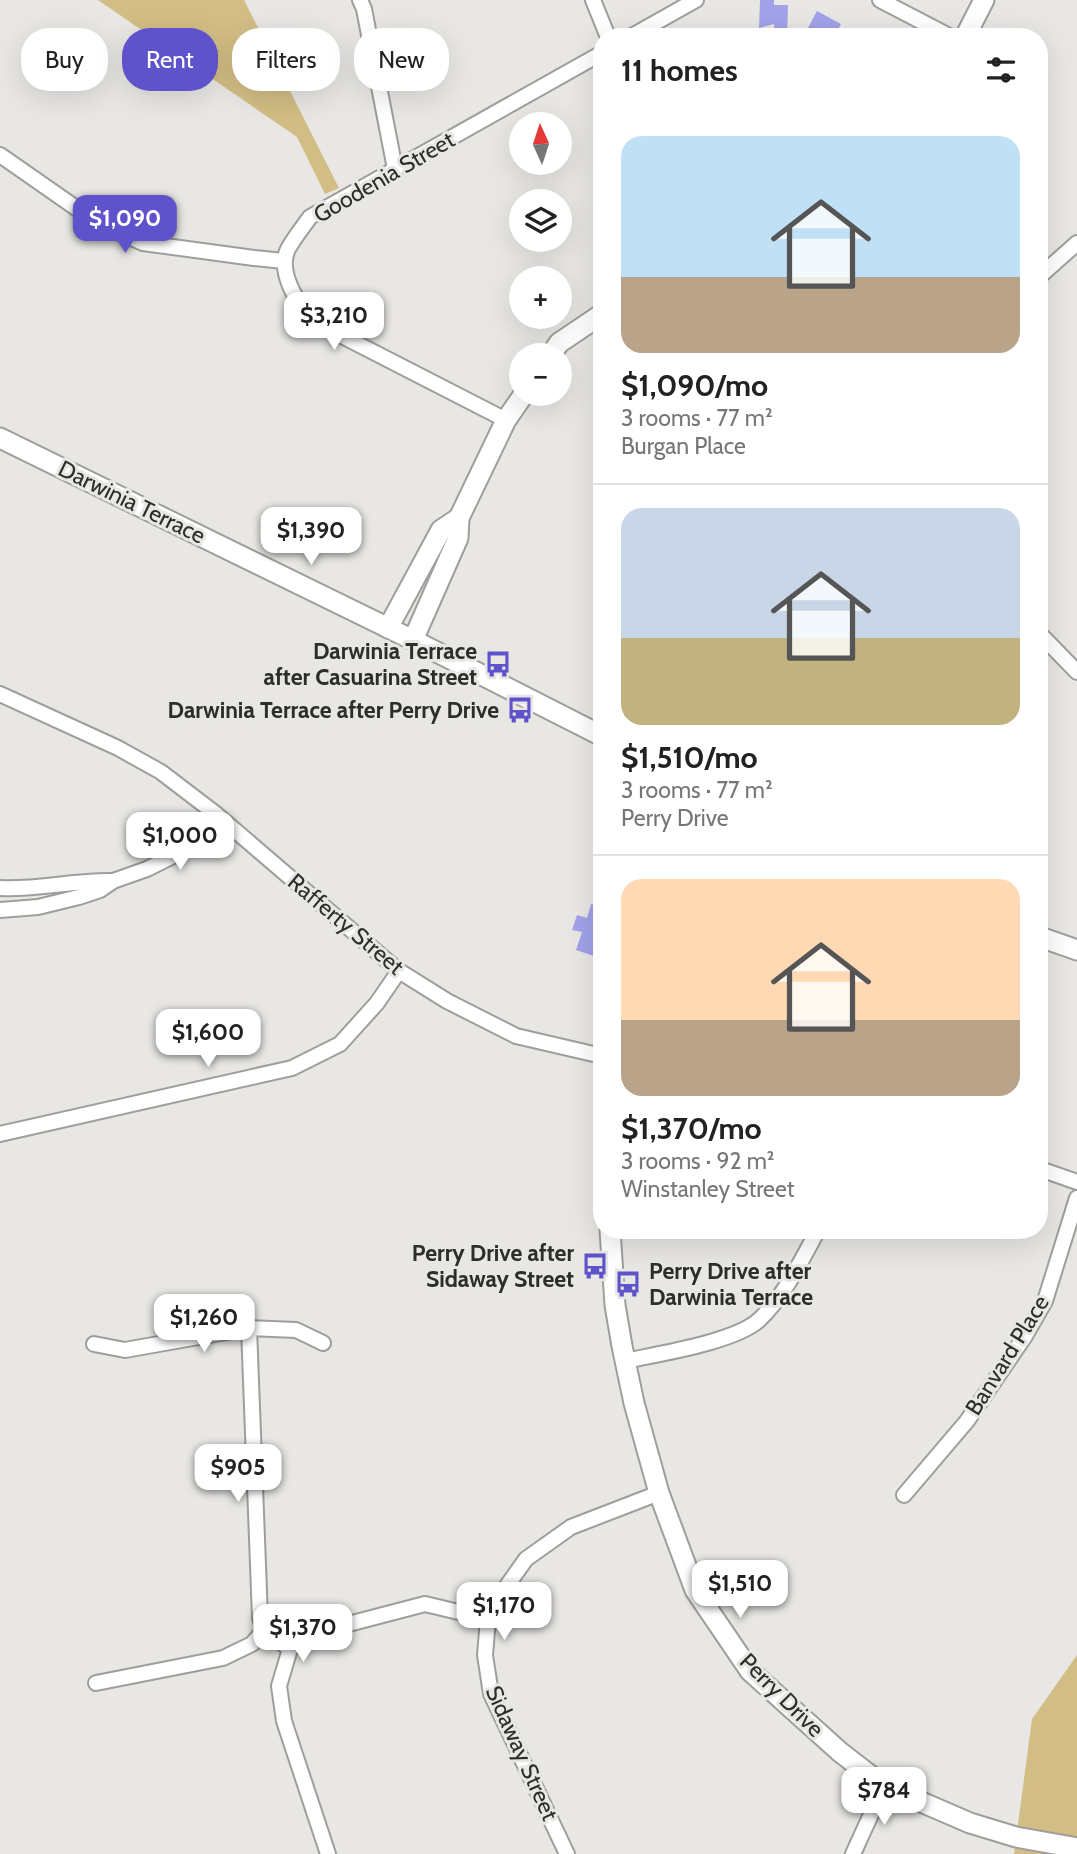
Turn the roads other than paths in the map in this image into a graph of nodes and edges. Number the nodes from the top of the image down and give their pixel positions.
1 (360, 0) edge
2 (593, 0) edge
3 (696, 0) edge
4 (880, 0) edge
5 (984, 0) edge
6 (604, 28) edge
7 (646, 28) edge
8 (934, 28) edge
9 (970, 28) edge
10 (593, 57) edge
11 (0, 155) edge
12 (395, 169) junction
13 (1077, 243) edge
14 (284, 261) junction
15 (1048, 269) edge
16 (593, 320) edge
17 (559, 343) edge
18 (516, 406) edge
19 (506, 420) junction
20 (0, 438) edge
21 (459, 519) junction
22 (388, 628) junction
23 (414, 640) junction
24 (1048, 642) edge
25 (1077, 672) edge
26 (0, 694) edge
27 (593, 731) edge
28 (216, 814) junction
29 (113, 881) junction
30 (0, 888) edge
31 (0, 909) edge
32 (1048, 940) edge
33 (1077, 950) edge
34 (399, 971) junction
35 (593, 1054) edge
36 (0, 1133) edge
37 (1048, 1172) edge
38 (1077, 1182) edge
39 (1077, 1198) edge
40 (611, 1239) edge
41 (813, 1239) edge
42 (249, 1328) junction
43 (323, 1343) dead end
44 (94, 1344) dead end
45 (625, 1361) junction
46 (659, 1493) junction
47 (904, 1495) dead end
48 (488, 1619) junction
49 (264, 1630) junction
50 (290, 1649) junction
51 (96, 1683) dead end
52 (884, 1786) junction
53 (1076, 1848) edge
54 (328, 1854) edge
55 (568, 1854) edge
56 (853, 1854) edge

1 - 12 street
2 - 6 street
3 - 7 street
4 - 8 street
5 - 9 street
10 - 12 street, Goodenia Street
11 - 14 street
12 - 14 street, Goodenia Street
13 - 15 street
14 - 19 street
16 - 17 street
18 - 19 street
19 - 21 street
20 - 22 street, Darwinia Terrace
21 - 22 street
21 - 23 street
22 - 23 street, Darwinia Terrace
23 - 27 street, Darwinia Terrace
24 - 25 street
26 - 28 street, Rafferty Street
28 - 29 street
28 - 34 street, Rafferty Street
29 - 30 street
29 - 31 street
32 - 33 street
34 - 35 street, Rafferty Street
34 - 36 street
37 - 38 street
39 - 47 street, Banvard Place
40 - 45 street, Perry Drive
41 - 45 street
42 - 43 street
42 - 44 street
42 - 49 street
45 - 46 street, Perry Drive
46 - 48 street, Sidaway Street
46 - 52 street, Perry Drive
48 - 50 street
48 - 55 street, Sidaway Street
49 - 50 street
49 - 51 street
50 - 54 street
52 - 53 street, Perry Drive
52 - 56 street

